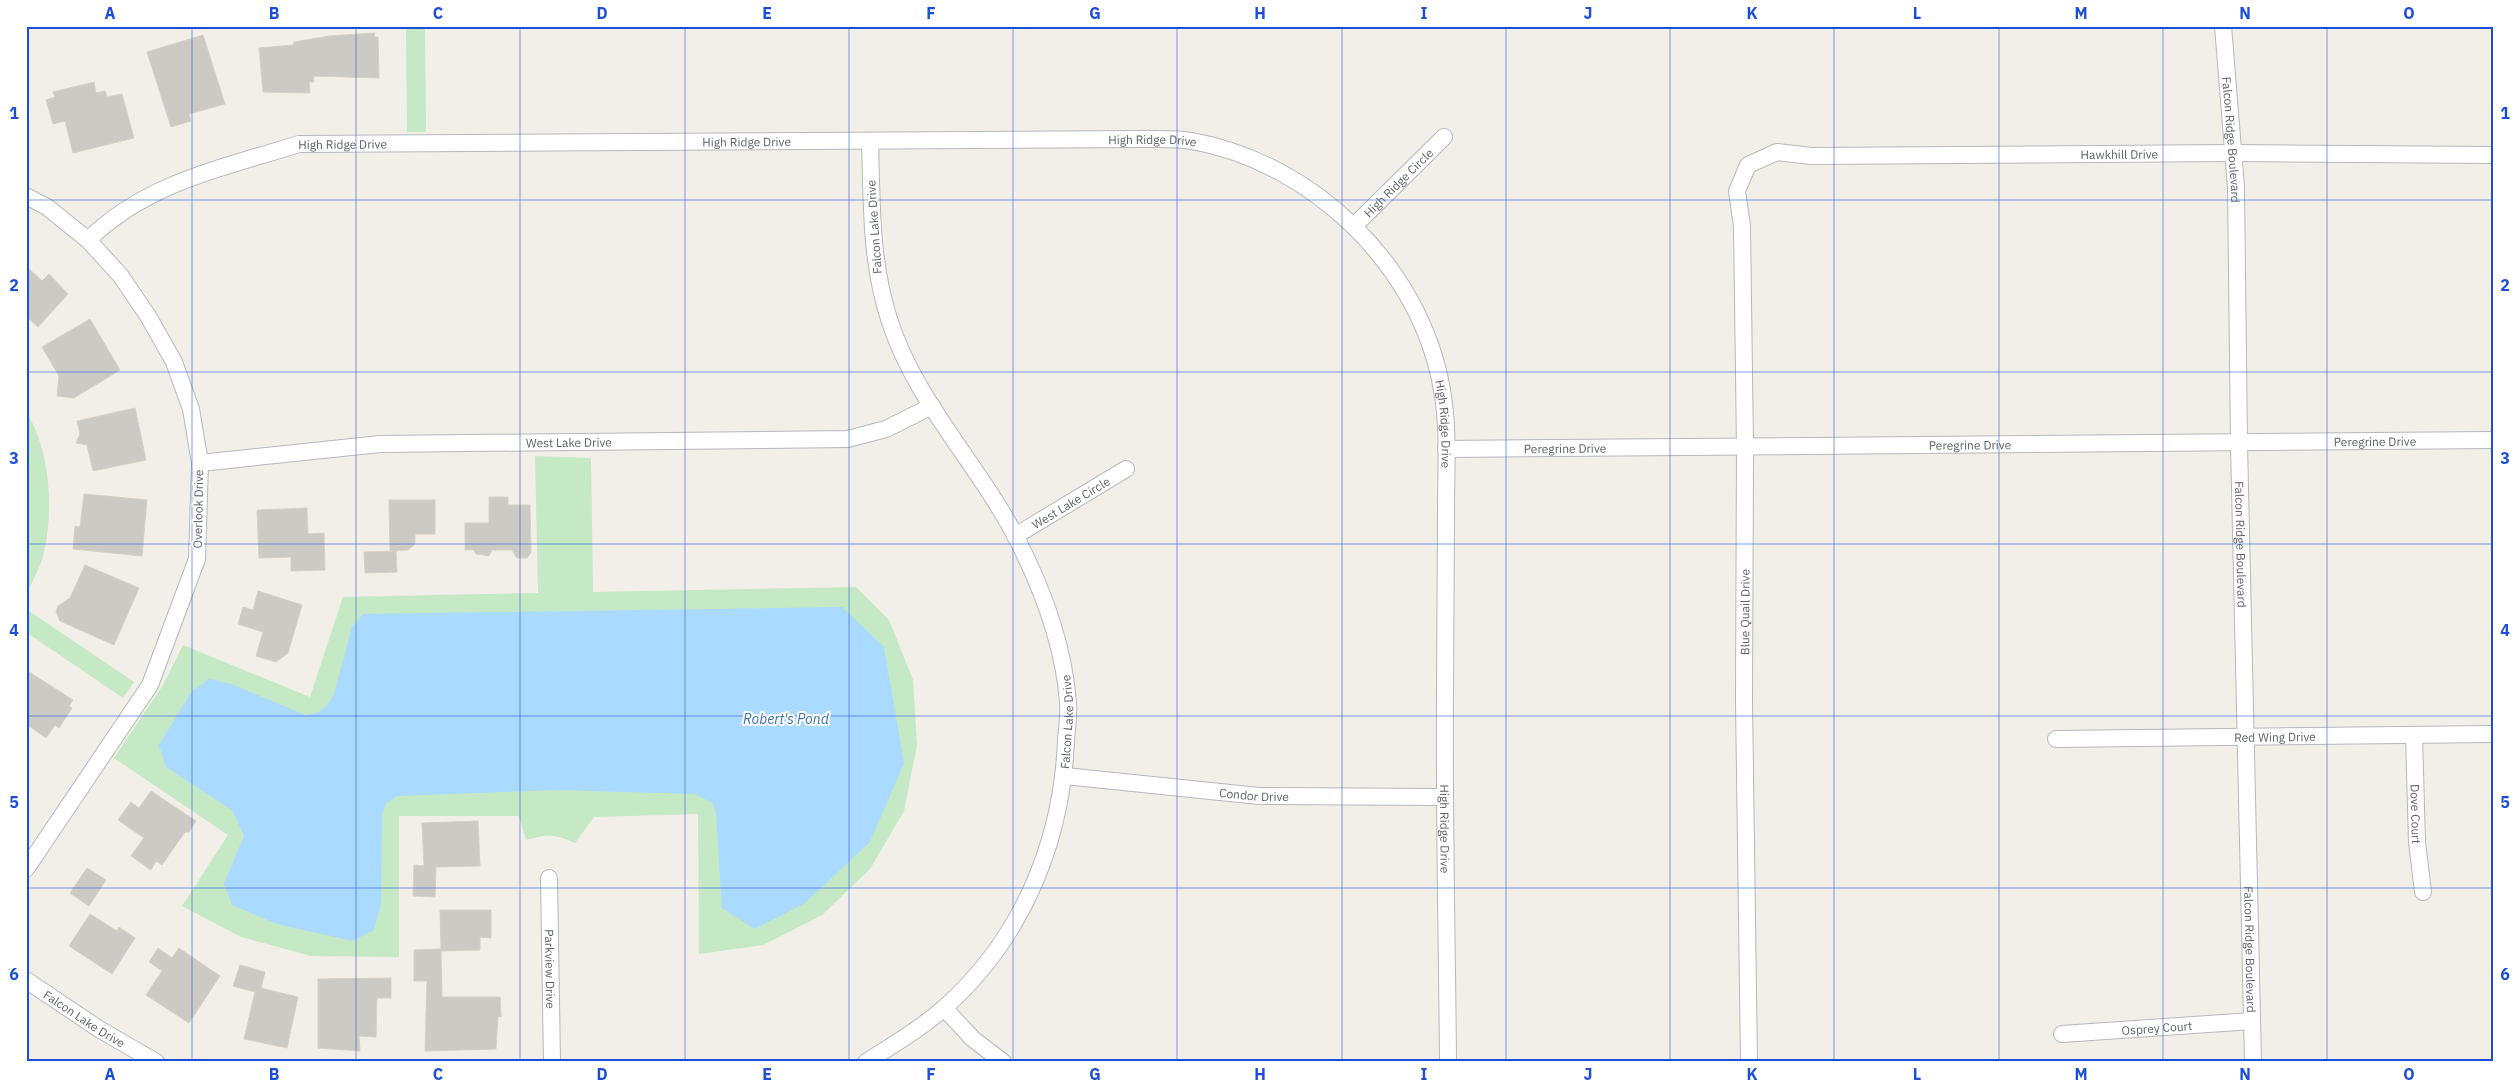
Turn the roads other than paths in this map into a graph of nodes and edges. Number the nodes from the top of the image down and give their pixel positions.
1 (2223, 26) edge
2 (1444, 137) dead end
3 (870, 141) junction
4 (2234, 153) junction
5 (2493, 155) edge
6 (1748, 165) joint
7 (26, 196) edge
8 (1354, 226) junction
9 (88, 240) junction
10 (932, 406) junction
11 (2493, 440) edge
12 (2239, 444) junction
13 (1745, 448) junction
14 (1446, 449) junction
15 (200, 463) junction
16 (1126, 469) dead end
17 (1015, 536) junction
18 (2493, 734) edge
19 (2414, 735) junction
20 (2246, 736) junction
21 (2056, 738) dead end
22 (1065, 776) junction
23 (1444, 797) junction
24 (26, 869) edge
25 (549, 878) dead end
26 (2423, 892) dead end
27 (26, 980) edge
28 (944, 1008) junction
29 (2252, 1021) junction
30 (2062, 1034) dead end
31 (147, 1060) edge
32 (552, 1062) edge
33 (866, 1062) edge
34 (1003, 1062) edge
35 (1448, 1062) edge
36 (1749, 1062) edge
37 (2253, 1062) edge

1 - 4 street, Falcon Ridge Boulevard
2 - 8 street, High Ridge Circle
3 - 8 street, High Ridge Drive
3 - 9 street, High Ridge Drive
3 - 10 street, Falcon Lake Drive
4 - 5 street, Hawkhill Drive
4 - 6 street, Hawkhill Drive
4 - 12 street, Falcon Ridge Boulevard
6 - 13 street, Blue Quail Drive
7 - 9 street, Overlook Drive
8 - 14 street, High Ridge Drive
9 - 15 street, Overlook Drive
10 - 15 street, West Lake Drive
10 - 17 street, Falcon Lake Drive
11 - 12 street, Peregrine Drive
12 - 13 street, Peregrine Drive
12 - 20 street, Falcon Ridge Boulevard
13 - 14 street, Peregrine Drive
13 - 36 street, Blue Quail Drive
14 - 23 street, High Ridge Drive
15 - 24 street, Overlook Drive
16 - 17 street, West Lake Circle
17 - 22 street, Falcon Lake Drive
18 - 19 street, Red Wing Drive
19 - 20 street, Red Wing Drive
19 - 26 street, Dove Court
20 - 21 street, Red Wing Drive
20 - 29 street, Falcon Ridge Boulevard
22 - 23 street, Condor Drive
22 - 28 street, Falcon Lake Drive
23 - 35 street, High Ridge Drive
25 - 32 street, Parkview Drive
27 - 31 street, Falcon Lake Drive
28 - 33 street, Falcon Lake Drive
28 - 34 street
29 - 30 street, Osprey Court
29 - 37 street, Falcon Ridge Boulevard

